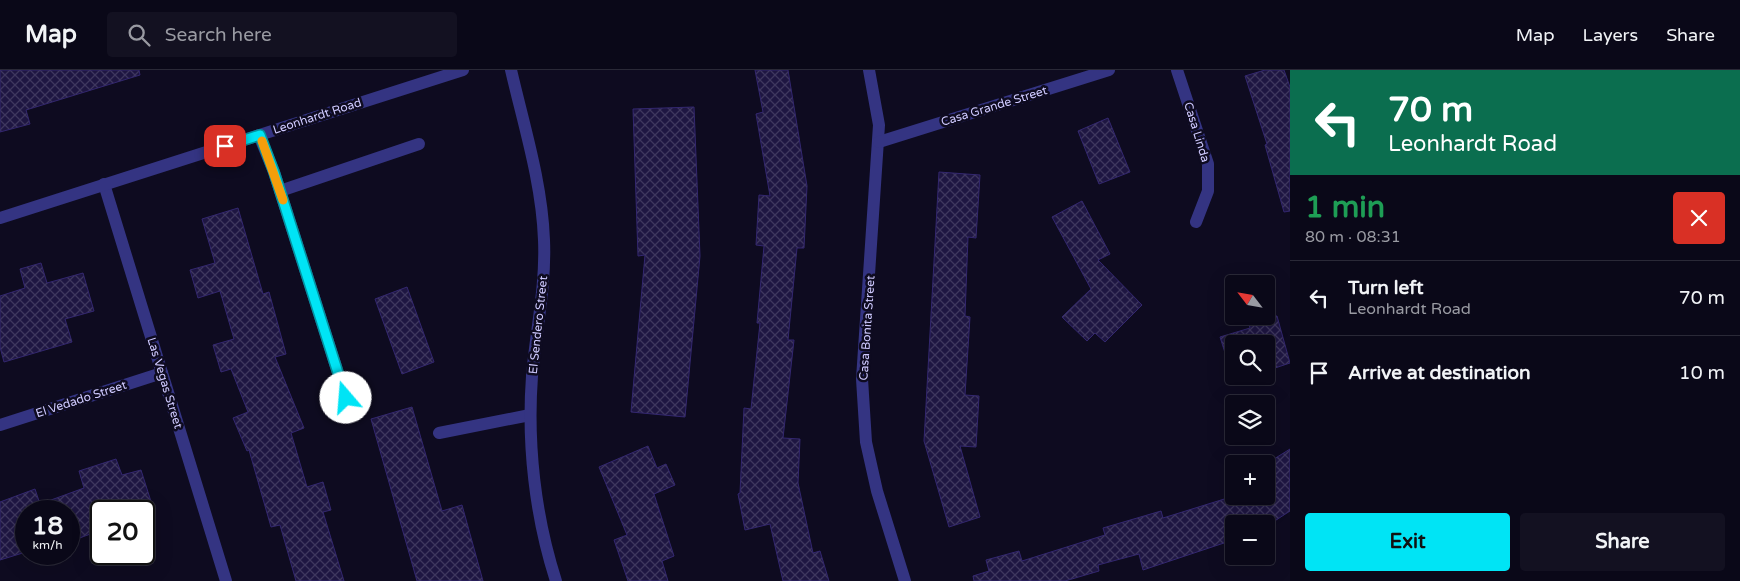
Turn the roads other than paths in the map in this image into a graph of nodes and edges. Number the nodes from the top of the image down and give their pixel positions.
1 (463, 70) edge
2 (511, 70) edge
3 (869, 70) edge
4 (1109, 70) edge
5 (1177, 70) edge
6 (260, 135) junction
7 (879, 142) junction
8 (419, 144) dead end
9 (104, 184) junction
10 (280, 191) junction
11 (0, 218) edge
12 (1196, 222) dead end
13 (162, 373) junction
14 (346, 398) dead end
15 (530, 415) junction
16 (0, 425) edge
17 (439, 433) dead end
18 (226, 581) edge
19 (556, 581) edge
20 (905, 581) edge

1 - 6 street, Leonhardt Road
2 - 15 street, El Sendero Street
3 - 7 street, Casa Bonita Street
4 - 7 street, Casa Grande Street
5 - 12 street, Casa Linda
6 - 9 street, Leonhardt Road
6 - 10 street
7 - 20 street, Casa Bonita Street
8 - 10 street
9 - 11 street, Leonhardt Road
9 - 13 street, Las Vegas Street
10 - 14 street
13 - 16 street, El Vedado Street
13 - 18 street, Las Vegas Street
15 - 17 street
15 - 19 street, El Sendero Street

